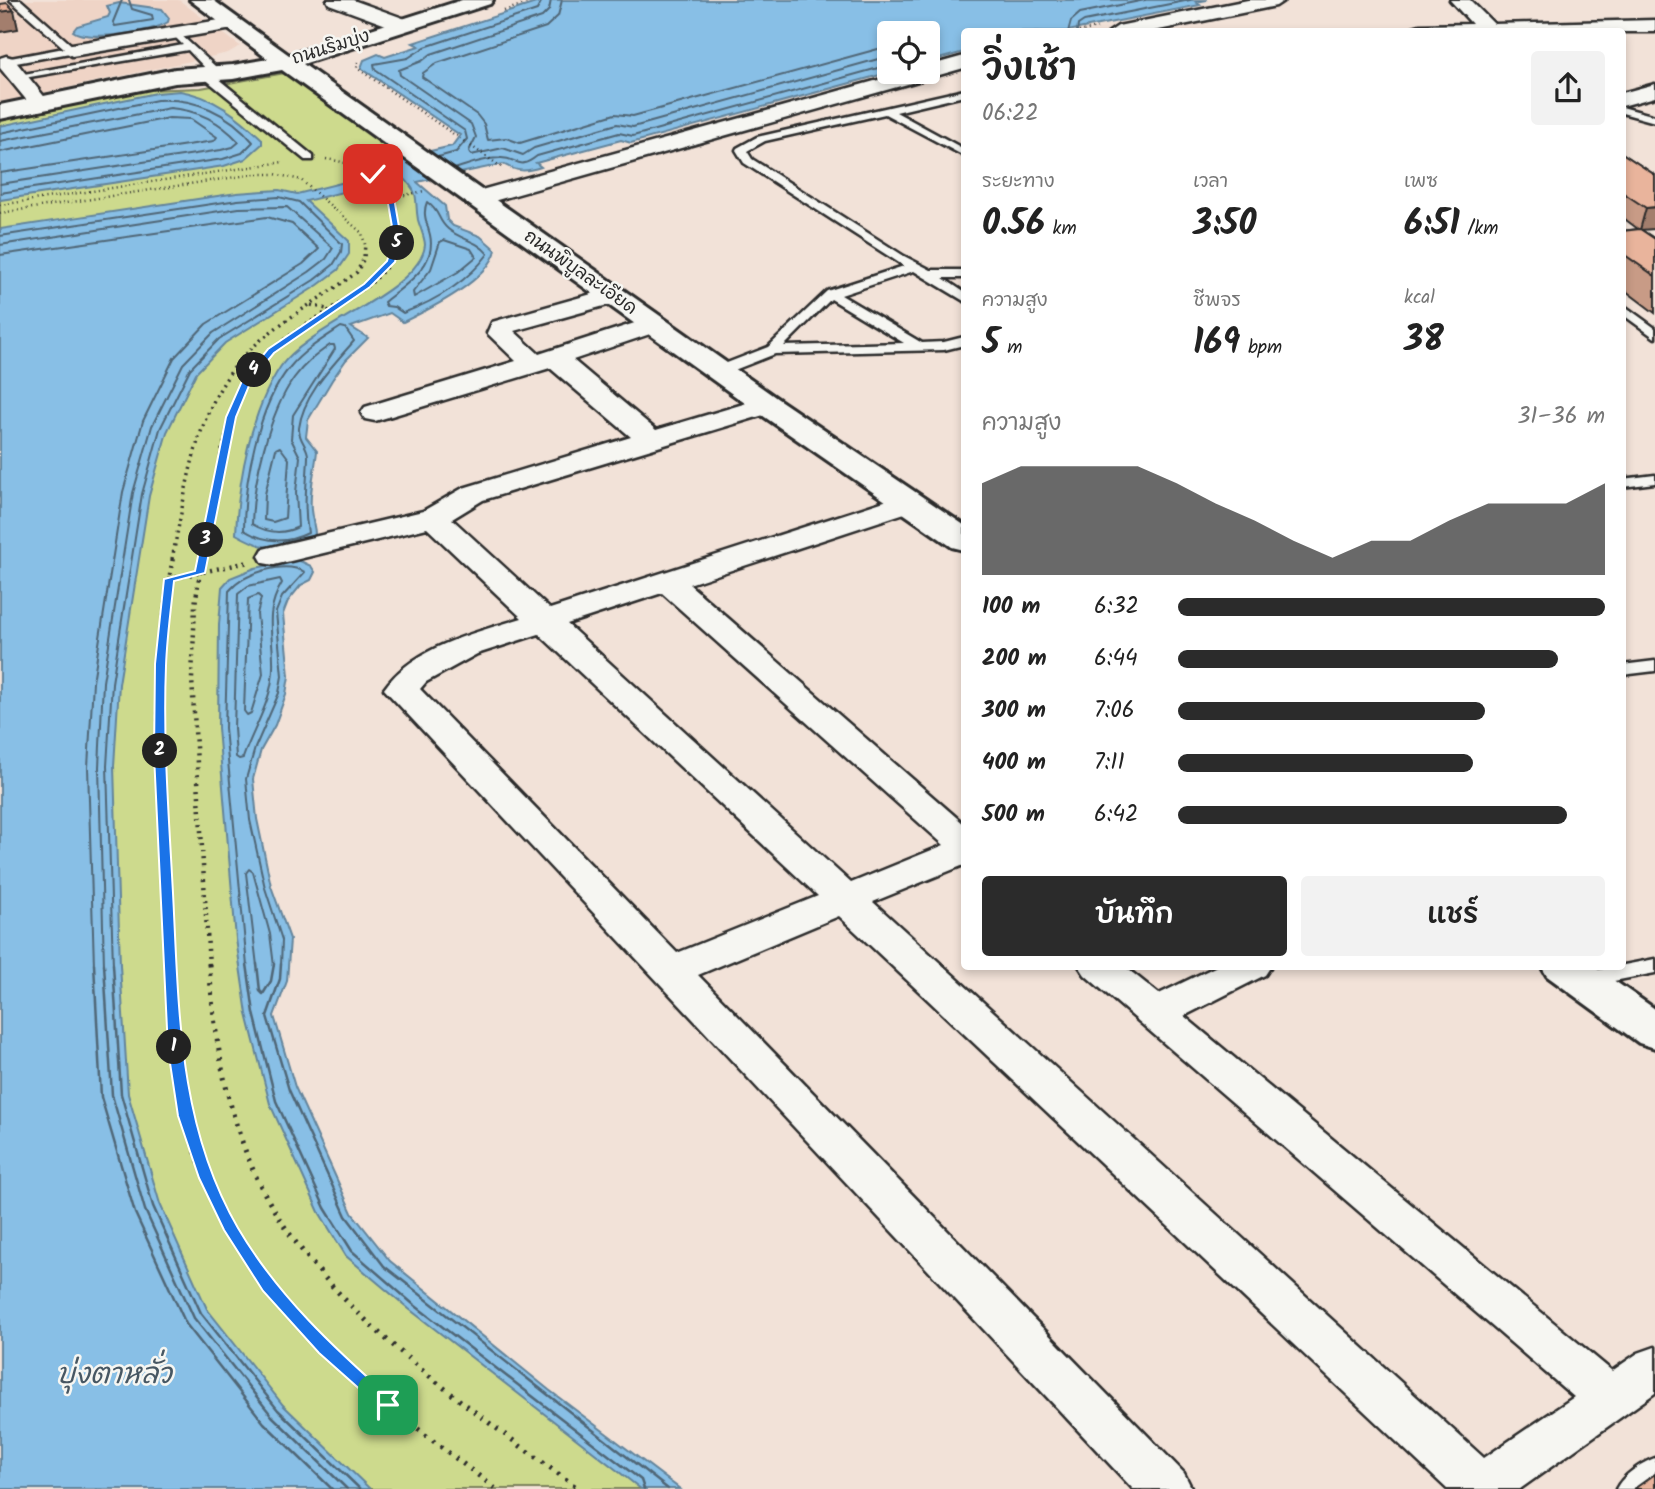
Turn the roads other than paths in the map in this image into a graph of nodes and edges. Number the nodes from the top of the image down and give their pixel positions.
1 (15, 0) edge
2 (200, 0) edge
3 (336, 0) edge
4 (1276, 0) edge
5 (1459, 0) edge
6 (491, 6) edge
7 (232, 24) junction
8 (404, 25) junction
9 (1655, 26) edge
10 (1138, 28) edge
11 (1487, 28) edge
12 (1589, 28) edge
13 (183, 40) junction
14 (72, 50) junction
15 (281, 59) junction
16 (961, 63) edge
17 (8, 67) edge
18 (209, 72) junction
19 (1655, 90) edge
20 (961, 96) edge
21 (1626, 99) edge
22 (40, 104) junction
23 (886, 110) junction
24 (1626, 111) edge
25 (0, 112) edge
26 (1653, 119) edge
27 (961, 151) edge
28 (309, 158) road end
29 (475, 199) junction
30 (915, 267) junction
31 (929, 274) junction
32 (961, 274) edge
33 (831, 294) junction
34 (961, 295) edge
35 (613, 296) junction
36 (1626, 311) edge
37 (653, 325) junction
38 (1655, 334) edge
39 (961, 341) edge
40 (918, 346) junction
41 (773, 350) junction
42 (544, 361) junction
43 (719, 371) junction
44 (767, 405) junction
45 (375, 413) dead end
46 (651, 440) junction
47 (1655, 479) edge
48 (1626, 483) edge
49 (907, 503) junction
50 (433, 518) junction
51 (961, 538) edge
52 (274, 556) road end
53 (667, 581) junction
54 (545, 622) junction
55 (1655, 666) edge
56 (1626, 670) edge
57 (961, 840) edge
58 (961, 853) edge
59 (845, 900) junction
60 (1655, 966) edge
61 (1626, 968) edge
62 (672, 970) junction
63 (1104, 970) edge
64 (1243, 970) edge
65 (1608, 970) edge
66 (1573, 973) edge
67 (1155, 1013) junction
68 (1655, 1032) edge
69 (1655, 1367) edge
70 (1610, 1398) junction
71 (1655, 1469) edge
72 (1166, 1489) edge
73 (1481, 1489) edge
74 (1629, 1489) edge

1 - 14 lane
2 - 7 street, ถนนพิบูลละเอียด
3 - 8 street
4 - 10 street
5 - 11 street
6 - 8 street, ถนนริมบุ่ง
7 - 13 street
7 - 15 street, ถนนพิบูลละเอียด
8 - 15 street, ถนนริมบุ่ง
9 - 12 street
13 - 14 street
13 - 17 lane
13 - 18 lane
14 - 17 lane
15 - 18 street, ถนนริมบุ่ง
15 - 29 street, ถนนพิบูลละเอียด
16 - 29 street
17 - 22 street
18 - 22 street, ถนนริมบุ่ง
18 - 28 lane
19 - 21 street
20 - 23 lane
22 - 25 street, ถนนริมบุ่ง
23 - 27 lane
23 - 30 lane
24 - 26 lane
29 - 35 street, ถนนพิบูลละเอียด
30 - 31 lane
30 - 33 lane
31 - 32 lane
31 - 34 lane
33 - 40 lane
33 - 41 lane
35 - 37 street, ถนนพิบูลละเอียด
35 - 42 street
36 - 38 lane
37 - 42 street
37 - 43 street, ถนนพิบูลละเอียด
39 - 40 lane
40 - 41 lane
41 - 43 lane
42 - 45 street
42 - 46 street
43 - 44 street, ถนนพิบูลละเอียด
44 - 46 street
44 - 49 street, ถนนพิบูลละเอียด
46 - 50 street
47 - 48 lane
49 - 51 street, ถนนพิบูลละเอียด
49 - 53 street
50 - 52 street
50 - 54 street
53 - 54 street
53 - 57 street
54 - 59 street
54 - 62 street
55 - 56 lane
58 - 59 street
59 - 62 street
59 - 73 street
60 - 61 lane
62 - 72 street
63 - 67 street
64 - 67 street
65 - 66 lane
66 - 68 street
67 - 70 street
69 - 70 street
70 - 73 street
71 - 74 lane

